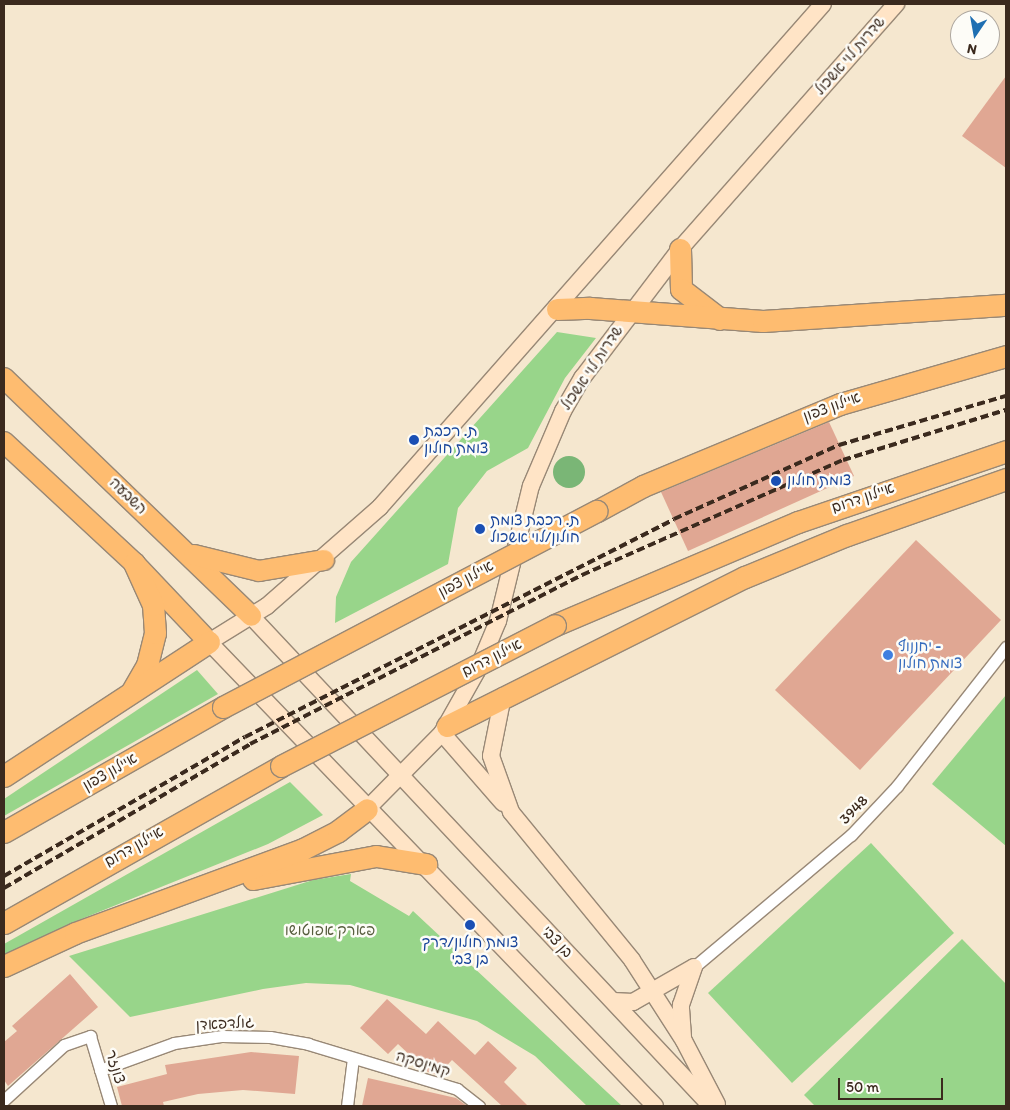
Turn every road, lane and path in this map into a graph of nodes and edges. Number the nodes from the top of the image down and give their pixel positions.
1 (823, 4) edge
2 (896, 4) edge
3 (680, 250) junction
4 (1006, 305) edge
5 (557, 309) junction
6 (630, 313) junction
7 (722, 321) junction
8 (1006, 356) edge
9 (4, 378) edge
10 (4, 442) edge
11 (1006, 452) edge
12 (1006, 479) edge
13 (188, 553) junction
14 (324, 560) junction
15 (134, 563) junction
16 (250, 616) junction
17 (209, 642) junction
18 (1006, 647) edge
19 (503, 696) junction
20 (126, 699) junction
21 (445, 729) junction
22 (4, 776) edge
23 (400, 780) junction
24 (367, 808) junction
25 (511, 812) junction
26 (4, 832) edge
27 (426, 864) junction
28 (173, 899) junction
29 (4, 923) edge
30 (4, 966) edge
31 (694, 967) junction
32 (653, 993) junction
33 (613, 1001) junction
34 (684, 1041) junction
35 (353, 1058) junction
36 (100, 1070) junction
37 (4, 1100) edge
38 (111, 1106) edge
39 (347, 1106) edge
40 (480, 1106) edge
41 (655, 1106) edge
42 (711, 1106) edge
43 (718, 1106) edge

1 - 5 main road
2 - 3 main road, שדרות לוי אשכול
3 - 6 main road, שדרות לוי אשכול
3 - 7 highway
4 - 7 highway
5 - 6 highway
5 - 14 main road
6 - 7 highway
6 - 21 main road, שדרות לוי אשכול
8 - 26 highway, איילון צפון, bridge
9 - 13 highway, השבעה
10 - 15 highway
11 - 29 highway, איילון דרום, bridge
12 - 19 highway
13 - 14 highway
13 - 16 highway, השבעה
14 - 16 main road
15 - 17 highway
15 - 20 highway
16 - 17 main road
16 - 23 main road, בן צבי
17 - 20 highway
17 - 24 main road
18 - 31 street, 3948
19 - 21 highway
19 - 25 main road
20 - 22 highway
21 - 23 main road, שדרות לוי אשכול
21 - 25 main road
23 - 24 main road, שדרות לוי אשכול
23 - 33 main road, בן צבי
24 - 27 main road
24 - 28 highway
25 - 32 main road
27 - 28 highway
27 - 41 main road
28 - 30 highway
31 - 32 main road
31 - 34 main road
32 - 33 main road
32 - 34 main road
33 - 42 main road, בן צבי
34 - 43 main road
35 - 36 street, גולדפאדן
35 - 39 street
35 - 40 street, קמינסקה
36 - 37 street, צונזר
36 - 38 street, צונזר

